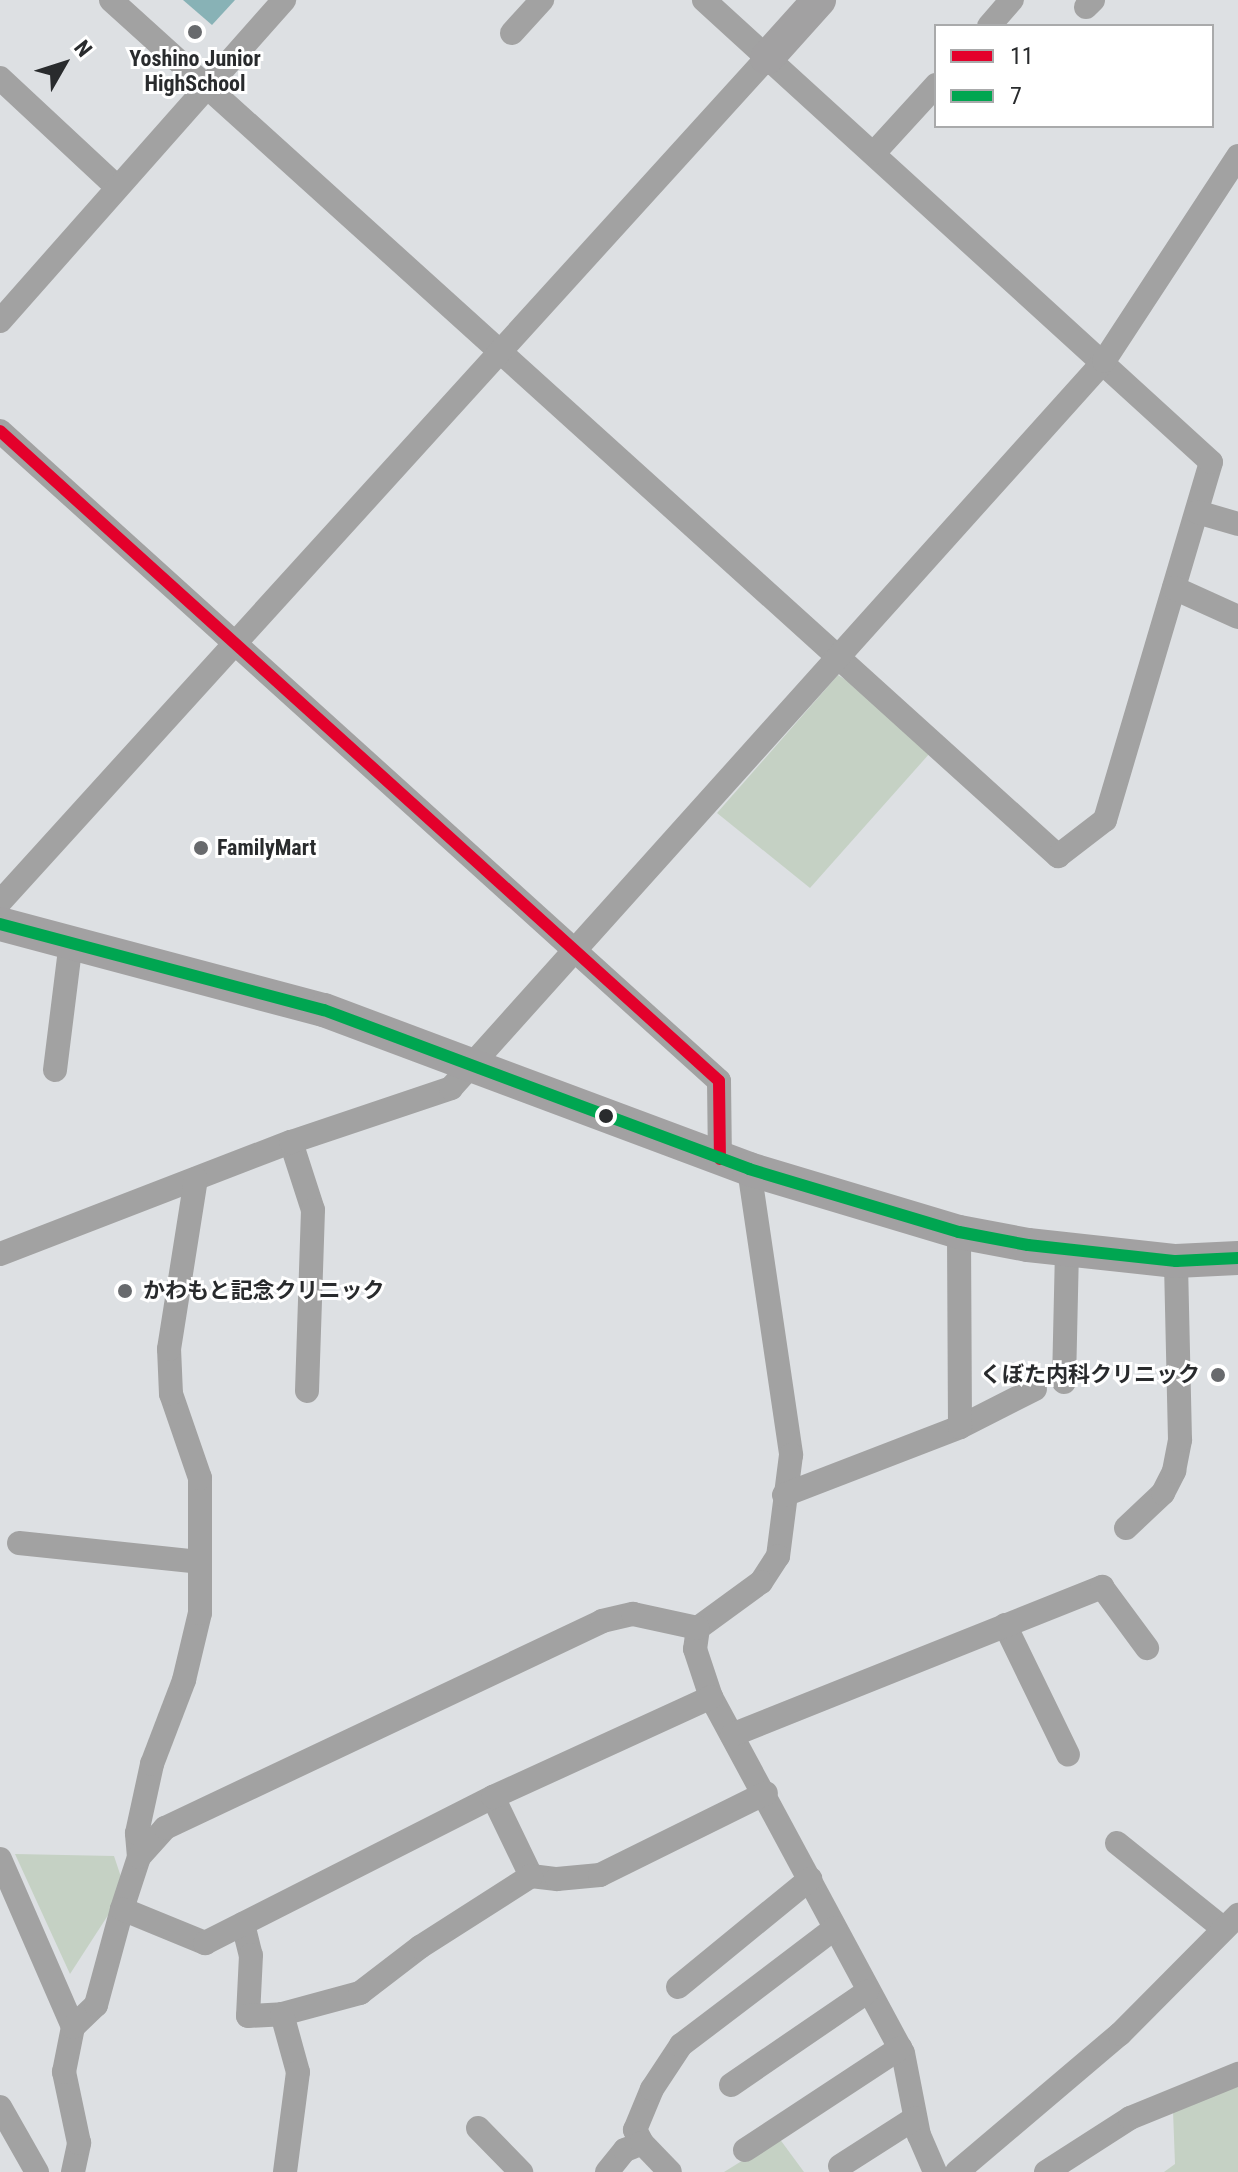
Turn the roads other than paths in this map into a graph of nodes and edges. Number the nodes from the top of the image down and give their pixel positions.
1 (111, 0) edge
2 (284, 0) edge
3 (542, 0) edge
4 (704, 0) edge
5 (819, 0) edge
6 (1012, 0) edge
7 (991, 24) edge
8 (512, 33) dead end
9 (767, 58) junction
10 (0, 78) edge
11 (206, 87) junction
12 (934, 87) edge
13 (874, 153) junction
14 (1238, 156) edge
15 (117, 187) junction
16 (0, 321) edge
17 (497, 352) junction
18 (1104, 361) junction
19 (0, 431) edge
20 (1197, 512) junction
21 (1238, 524) edge
22 (1174, 588) junction
23 (1238, 617) edge
24 (235, 641) junction
25 (836, 659) junction
26 (0, 902) edge
27 (0, 924) edge
28 (71, 942) junction
29 (571, 950) junction
30 (475, 1064) junction
31 (55, 1070) dead end
32 (291, 1142) junction
33 (735, 1164) junction
34 (196, 1179) junction
35 (959, 1232) junction
36 (1067, 1249) junction
37 (0, 1254) edge
38 (1238, 1258) edge
39 (1176, 1261) junction
40 (1064, 1382) dead end
41 (1035, 1389) dead end
42 (307, 1391) dead end
43 (960, 1427) junction
44 (784, 1495) junction
45 (1126, 1528) dead end
46 (19, 1543) dead end
47 (199, 1562) junction
48 (1005, 1625) junction
49 (698, 1628) junction
50 (1147, 1648) dead end
51 (711, 1697) junction
52 (732, 1735) junction
53 (1068, 1755) dead end
54 (766, 1793) junction
55 (493, 1797) junction
56 (1117, 1843) dead end
57 (139, 1857) junction
58 (0, 1859) edge
59 (531, 1876) junction
60 (810, 1879) junction
61 (122, 1909) junction
62 (1234, 1920) edge
63 (243, 1924) junction
64 (835, 1928) junction
65 (678, 1987) dead end
66 (867, 1992) junction
67 (282, 2014) junction
68 (73, 2027) junction
69 (900, 2048) junction
70 (1238, 2074) edge
71 (731, 2085) dead end
72 (0, 2107) edge
73 (915, 2118) junction
74 (478, 2128) dead end
75 (642, 2143) junction
76 (745, 2150) dead end
77 (840, 2166) dead end
78 (37, 2172) edge
79 (73, 2172) edge
80 (285, 2172) edge
81 (521, 2172) edge
82 (607, 2172) edge
83 (670, 2172) edge
84 (935, 2172) edge
85 (957, 2172) edge
86 (1046, 2172) edge

1 - 11 street
2 - 11 street
3 - 8 street
4 - 9 street
5 - 9 street
6 - 7 street
9 - 13 street
9 - 17 street
10 - 15 street
11 - 15 street
11 - 17 street
12 - 13 street
13 - 18 street
14 - 18 street
15 - 16 street
17 - 24 street
17 - 25 street
18 - 20 street
18 - 25 street
19 - 24 street
20 - 21 street
20 - 22 street
22 - 23 street
22 - 25 street
24 - 26 street
24 - 29 street
25 - 29 street
27 - 28 street
28 - 30 street
28 - 31 street
29 - 30 street
29 - 33 street
30 - 32 street
30 - 33 street
32 - 34 street
32 - 42 street
33 - 35 street
33 - 44 street
34 - 37 street
34 - 47 street
35 - 36 street
35 - 43 street
36 - 39 street
36 - 40 street
38 - 39 street
39 - 45 street
41 - 43 street
43 - 44 street
44 - 49 street
46 - 47 street
47 - 57 street
48 - 50 street
48 - 52 street
48 - 53 street
49 - 51 street
49 - 57 street
51 - 52 street
51 - 55 street
52 - 54 street
54 - 59 street
54 - 60 street
55 - 59 street
55 - 63 street
56 - 62 street
57 - 61 street
58 - 68 street
59 - 67 street
60 - 64 street
60 - 65 street
61 - 63 street
61 - 68 street
62 - 85 street
63 - 67 street
64 - 66 street
64 - 75 street
66 - 69 street
66 - 71 street
67 - 80 street
68 - 79 street
69 - 73 street
69 - 76 street
70 - 86 street
72 - 78 street
73 - 77 street
73 - 84 street
74 - 81 street
75 - 82 street
75 - 83 street

